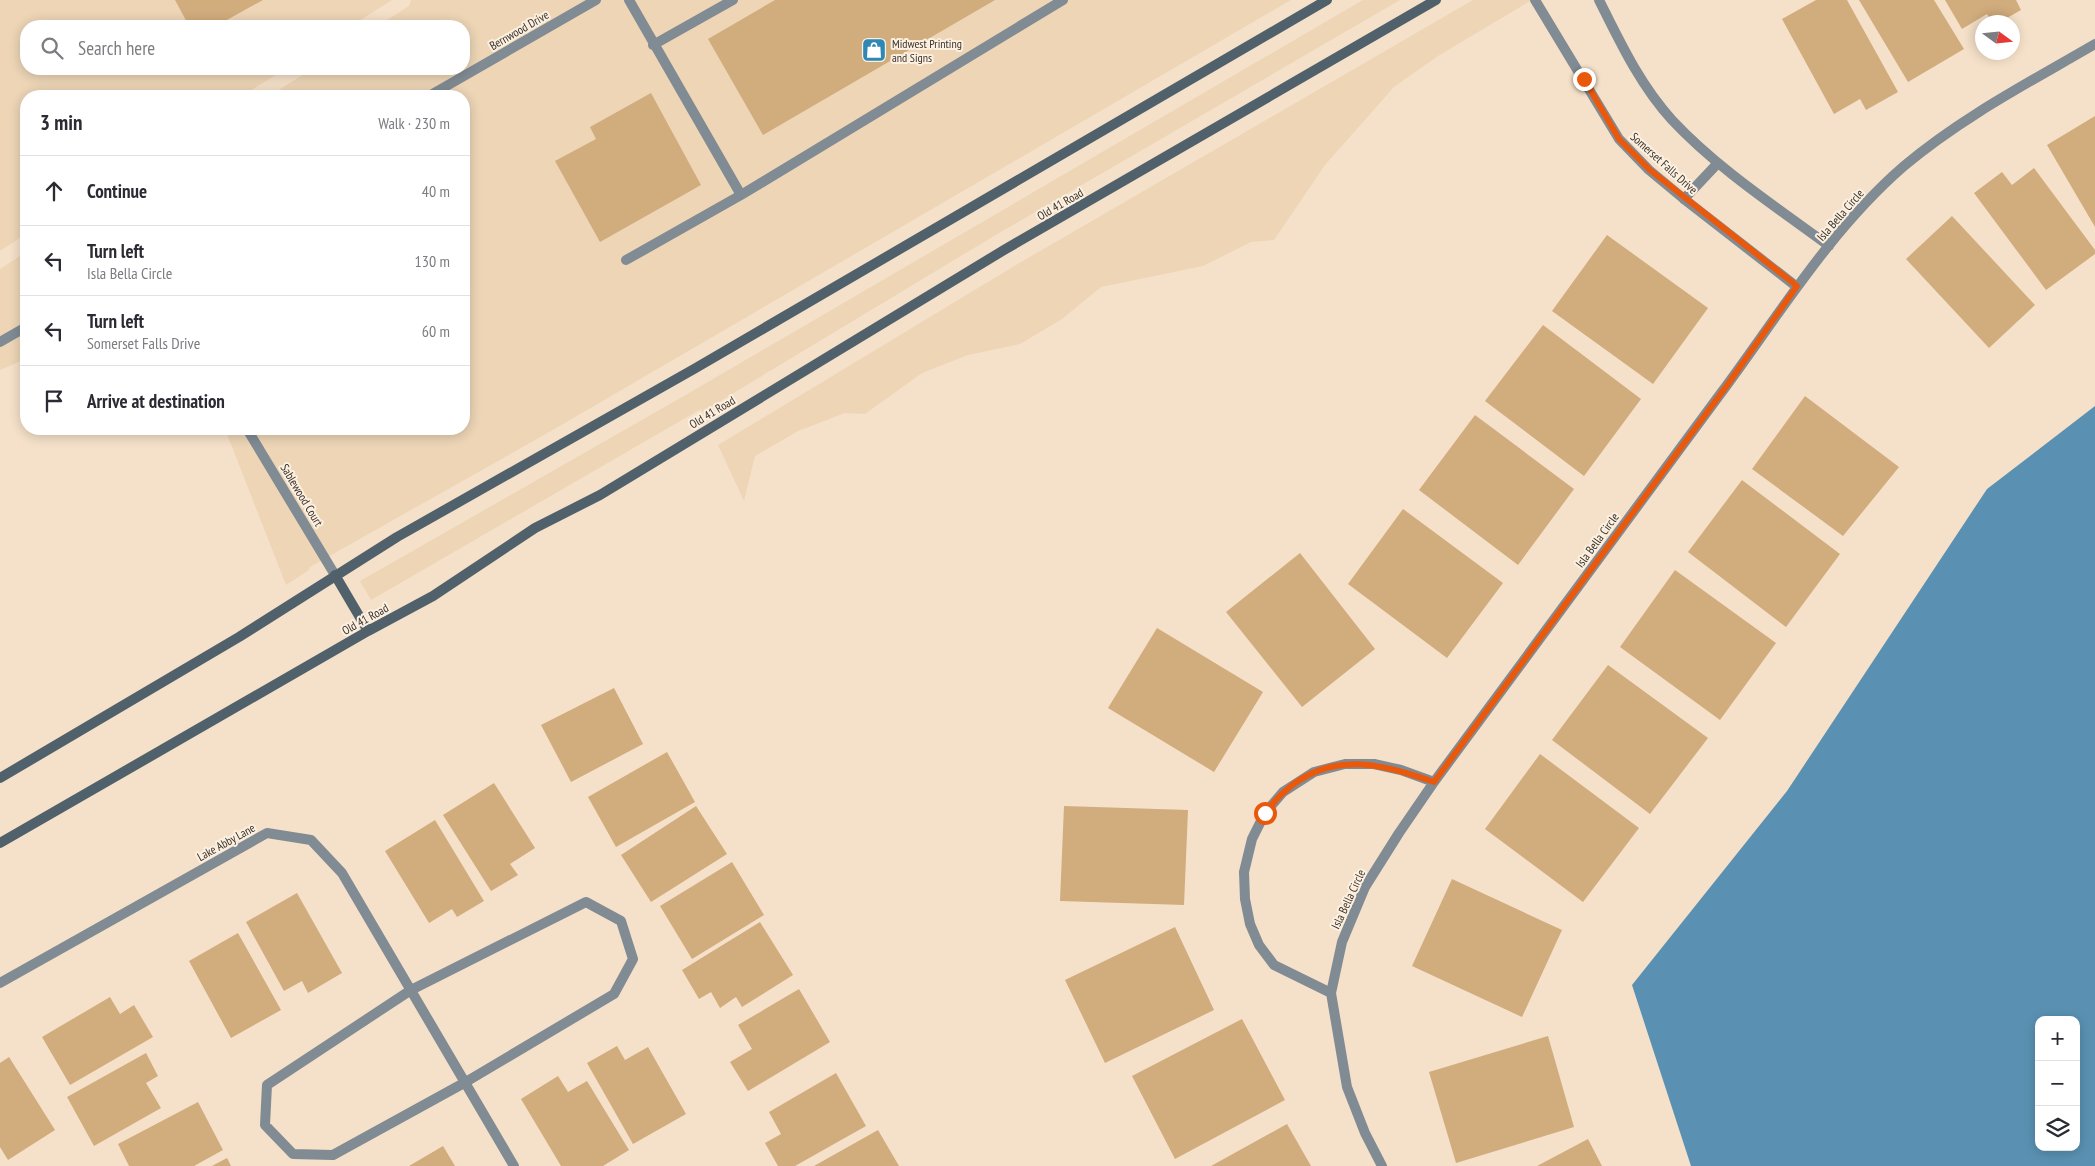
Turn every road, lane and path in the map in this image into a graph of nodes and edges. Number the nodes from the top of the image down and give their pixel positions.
1 (596, 0) edge
2 (629, 0) edge
3 (733, 0) edge
4 (1063, 0) edge
5 (1327, 0) edge
6 (1436, 0) edge
7 (1535, 0) edge
8 (1599, 0) edge
9 (2095, 44) edge
10 (654, 45) junction
11 (470, 72) edge
12 (466, 75) edge
13 (439, 90) edge
14 (1717, 164) junction
15 (741, 195) junction
16 (1684, 198) junction
17 (1829, 246) junction
18 (626, 260) dead end
19 (1797, 286) junction
20 (20, 330) edge
21 (0, 342) edge
22 (251, 435) edge
23 (335, 575) junction
24 (368, 631) junction
25 (0, 778) edge
26 (1434, 782) junction
27 (0, 843) edge
28 (0, 983) edge
29 (411, 990) junction
30 (1331, 993) junction
31 (464, 1083) junction
32 (514, 1166) edge
33 (1382, 1166) edge

1 - 11 street, Bernwood Drive
2 - 10 street
3 - 10 street
4 - 15 street
5 - 23 street
6 - 24 street, Old 41 Road
7 - 16 street, Somerset Falls Drive
8 - 14 street
9 - 17 street, Isla Bella Circle
10 - 15 street
12 - 13 street, Bernwood Drive
14 - 16 street
14 - 17 street
15 - 18 street
16 - 19 street, Somerset Falls Drive
17 - 19 street, Isla Bella Circle
19 - 26 street, Isla Bella Circle
20 - 21 street
22 - 23 street, Sablewood Court
23 - 24 street
23 - 25 street
24 - 27 street, Old 41 Road
26 - 30 street, Isla Bella Circle
26 - 30 street
28 - 29 street, Lake Abby Lane
29 - 31 street, Lake Abby Lane
29 - 31 street
29 - 31 street
30 - 33 street, Isla Bella Circle
31 - 32 street, Lake Abby Lane

